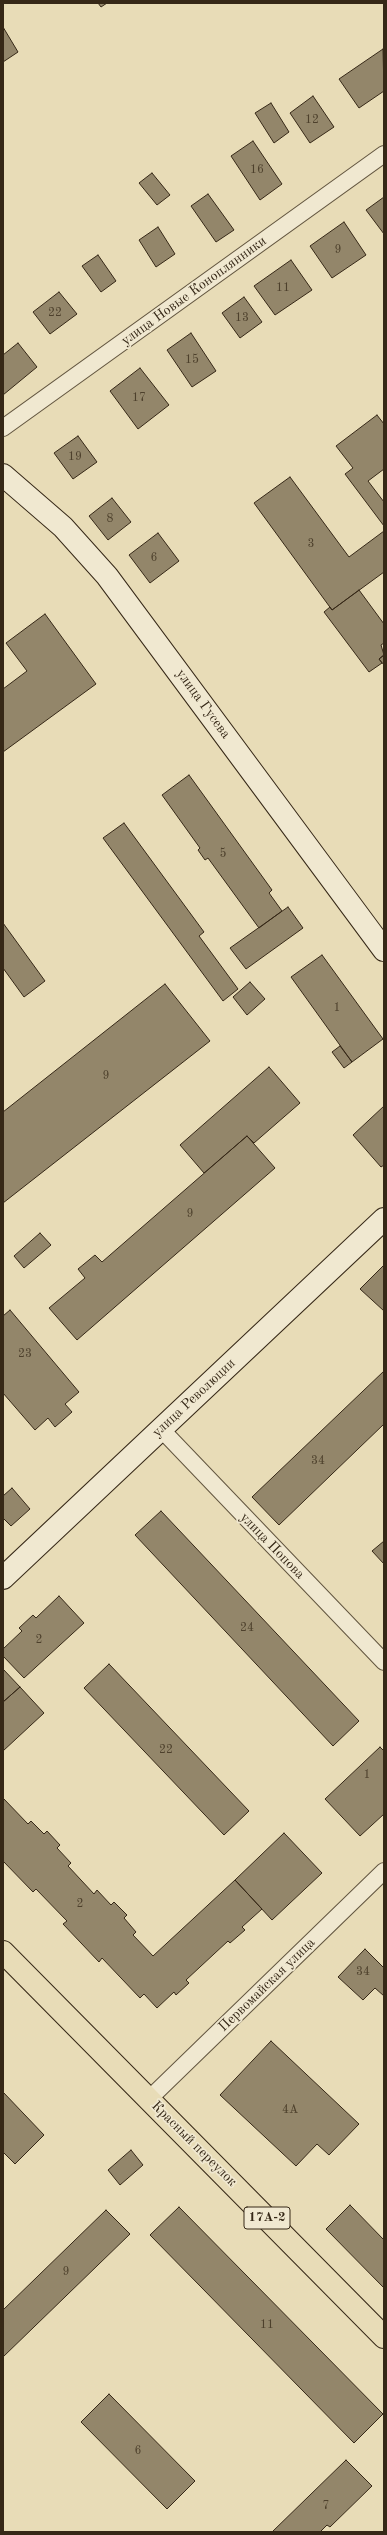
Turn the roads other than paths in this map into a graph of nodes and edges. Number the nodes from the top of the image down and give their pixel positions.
1 (384, 154) edge
2 (3, 428) edge
3 (3, 475) edge
4 (384, 950) edge
5 (384, 1219) edge
6 (161, 1429) junction
7 (3, 1578) edge
8 (384, 1662) edge
9 (384, 1871) edge
10 (3, 1952) edge
11 (149, 2099) junction
12 (384, 2337) edge

1 - 2 street, улица Новые Коноплянники
3 - 4 main road, улица Гусева
5 - 6 main road, улица Революции
6 - 7 main road, улица Революции
6 - 8 street, улица Попова
9 - 11 street, Первомайская улица
10 - 11 main road, Красный переулок / 17А-2
11 - 12 main road, Красный переулок / 17А-2

